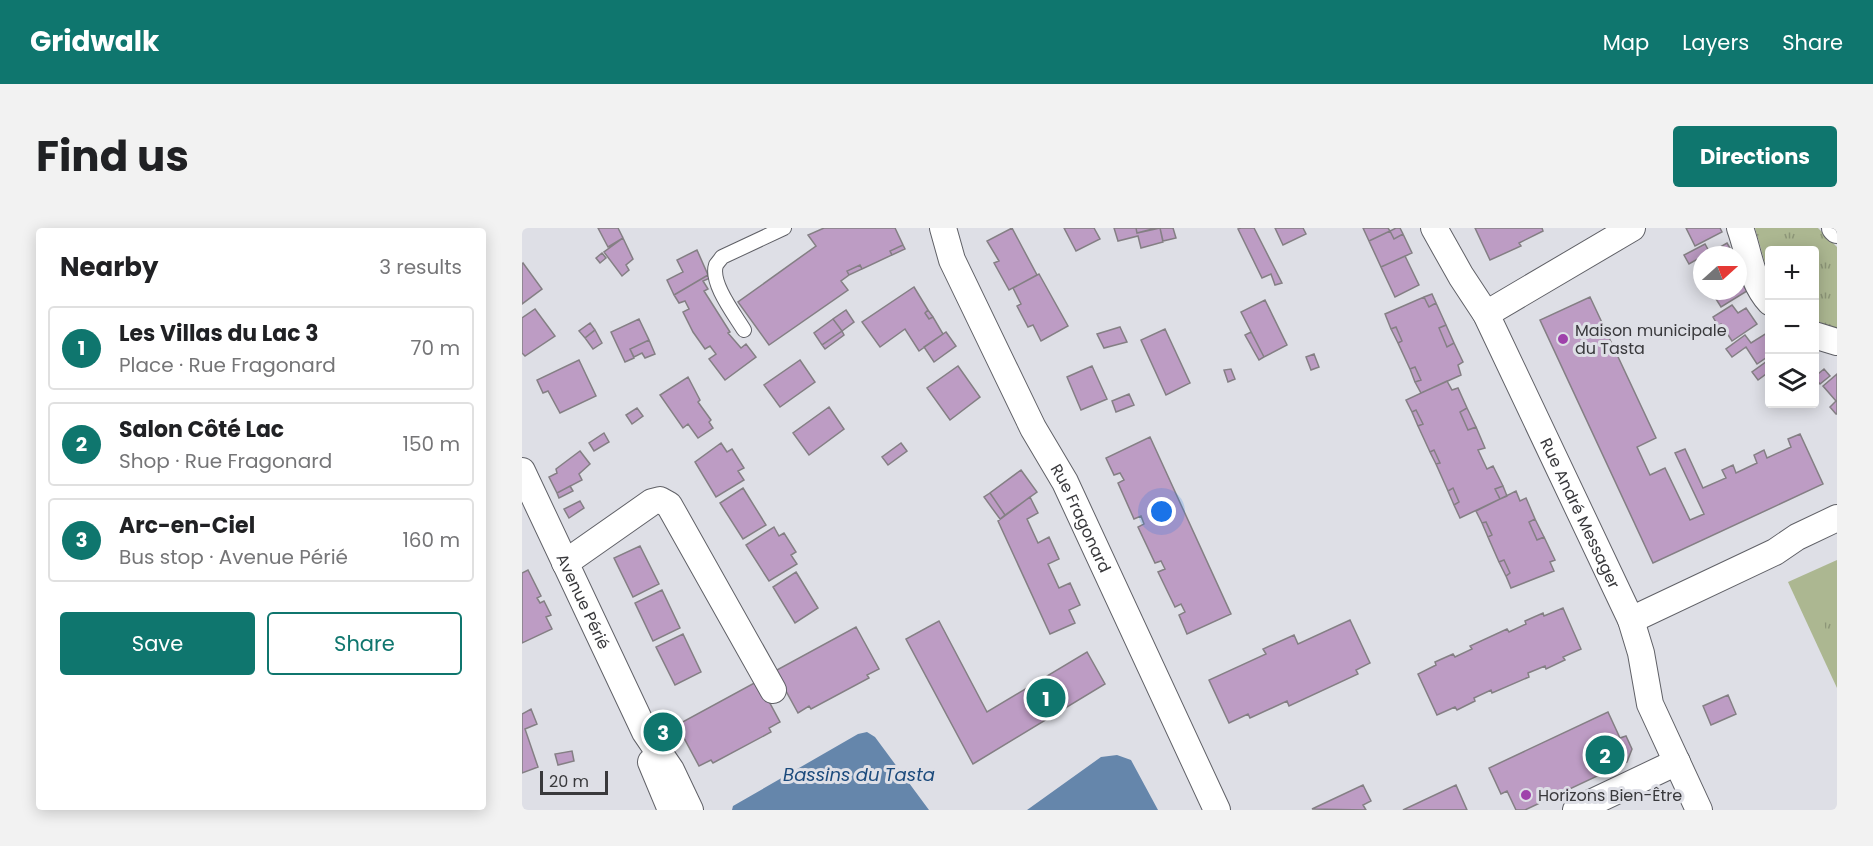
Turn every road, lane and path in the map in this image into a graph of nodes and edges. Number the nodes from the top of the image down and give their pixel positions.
1 (784, 228) edge
2 (943, 228) edge
3 (1434, 228) edge
4 (1632, 228) edge
5 (1740, 228) edge
6 (1768, 300) edge
7 (1486, 314) junction
8 (744, 330) dead end
9 (1819, 336) edge
10 (1837, 342) edge
11 (522, 471) edge
12 (1837, 518) edge
13 (565, 563) junction
14 (1631, 620) junction
15 (773, 690) dead end
16 (645, 732) junction
17 (1677, 762) junction
18 (671, 810) edge
19 (690, 810) edge
20 (1217, 810) edge
21 (1576, 810) edge
22 (1698, 810) edge

1 - 8 lane
2 - 20 street, Rue Fragonard
3 - 7 street, Rue André Messager
4 - 7 street
5 - 6 street
7 - 14 street, Rue André Messager
9 - 10 street
11 - 13 street, Avenue Périé
12 - 14 street
13 - 15 street
13 - 16 street, Avenue Périé
14 - 17 street, Rue André Messager
16 - 18 street, Avenue Périé
16 - 19 street, Avenue Périé
17 - 21 street
17 - 22 street, Rue André Messager

